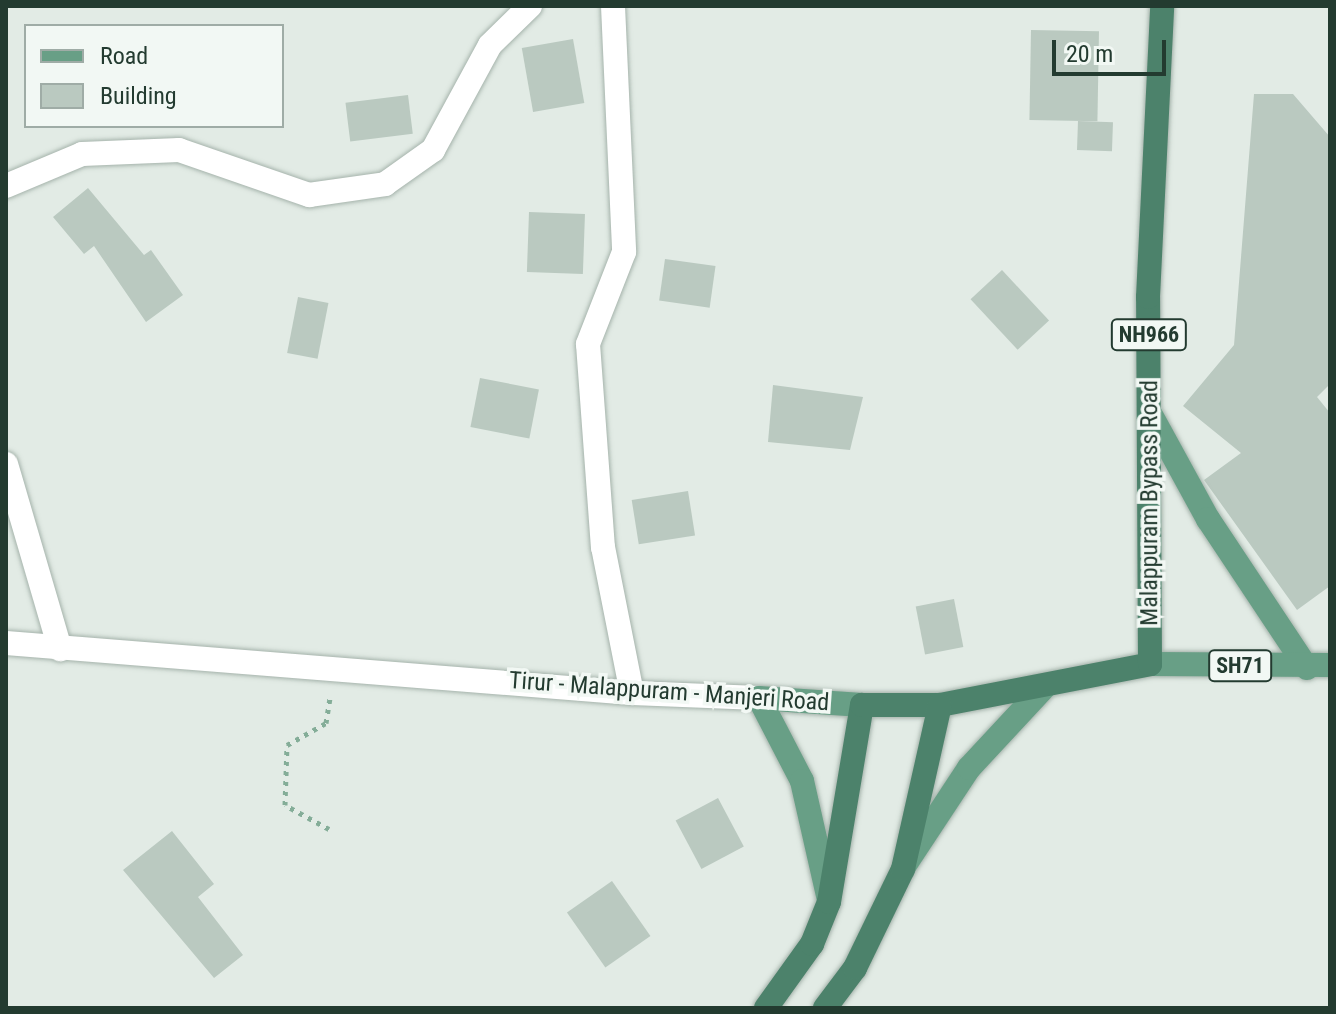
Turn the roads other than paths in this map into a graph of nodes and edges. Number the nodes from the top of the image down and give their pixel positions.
1 (530, 6) edge
2 (613, 6) edge
3 (1162, 6) edge
4 (6, 186) edge
5 (1151, 415) junction
6 (6, 464) edge
7 (6, 643) edge
8 (60, 649) junction
9 (1150, 664) junction
10 (1318, 667) edge
11 (1046, 685) junction
12 (632, 693) junction
13 (759, 698) junction
14 (862, 705) junction
15 (940, 705) junction
16 (903, 869) junction
17 (829, 902) junction
18 (766, 1008) edge
19 (825, 1008) edge

1 - 4 street
2 - 12 street
3 - 5 highway, Malappuram Bypass Road / NH966
5 - 9 highway, Malappuram Bypass Road / NH966
5 - 10 main road
6 - 8 street
7 - 8 street, Tirur - Malappuram - Manjeri Road
8 - 12 street, Tirur - Malappuram - Manjeri Road
9 - 10 main road, Tirur - Malappuram - Manjeri Road / SH71
9 - 11 highway, Tirur - Malappuram - Manjeri Road
11 - 15 highway, Tirur - Malappuram - Manjeri Road
11 - 16 main road
12 - 13 street, Tirur - Malappuram - Manjeri Road
13 - 14 main road, Tirur - Malappuram - Manjeri Road
13 - 17 main road
14 - 15 highway, Tirur - Malappuram - Manjeri Road
14 - 17 highway
15 - 16 highway
16 - 19 highway
17 - 18 highway

